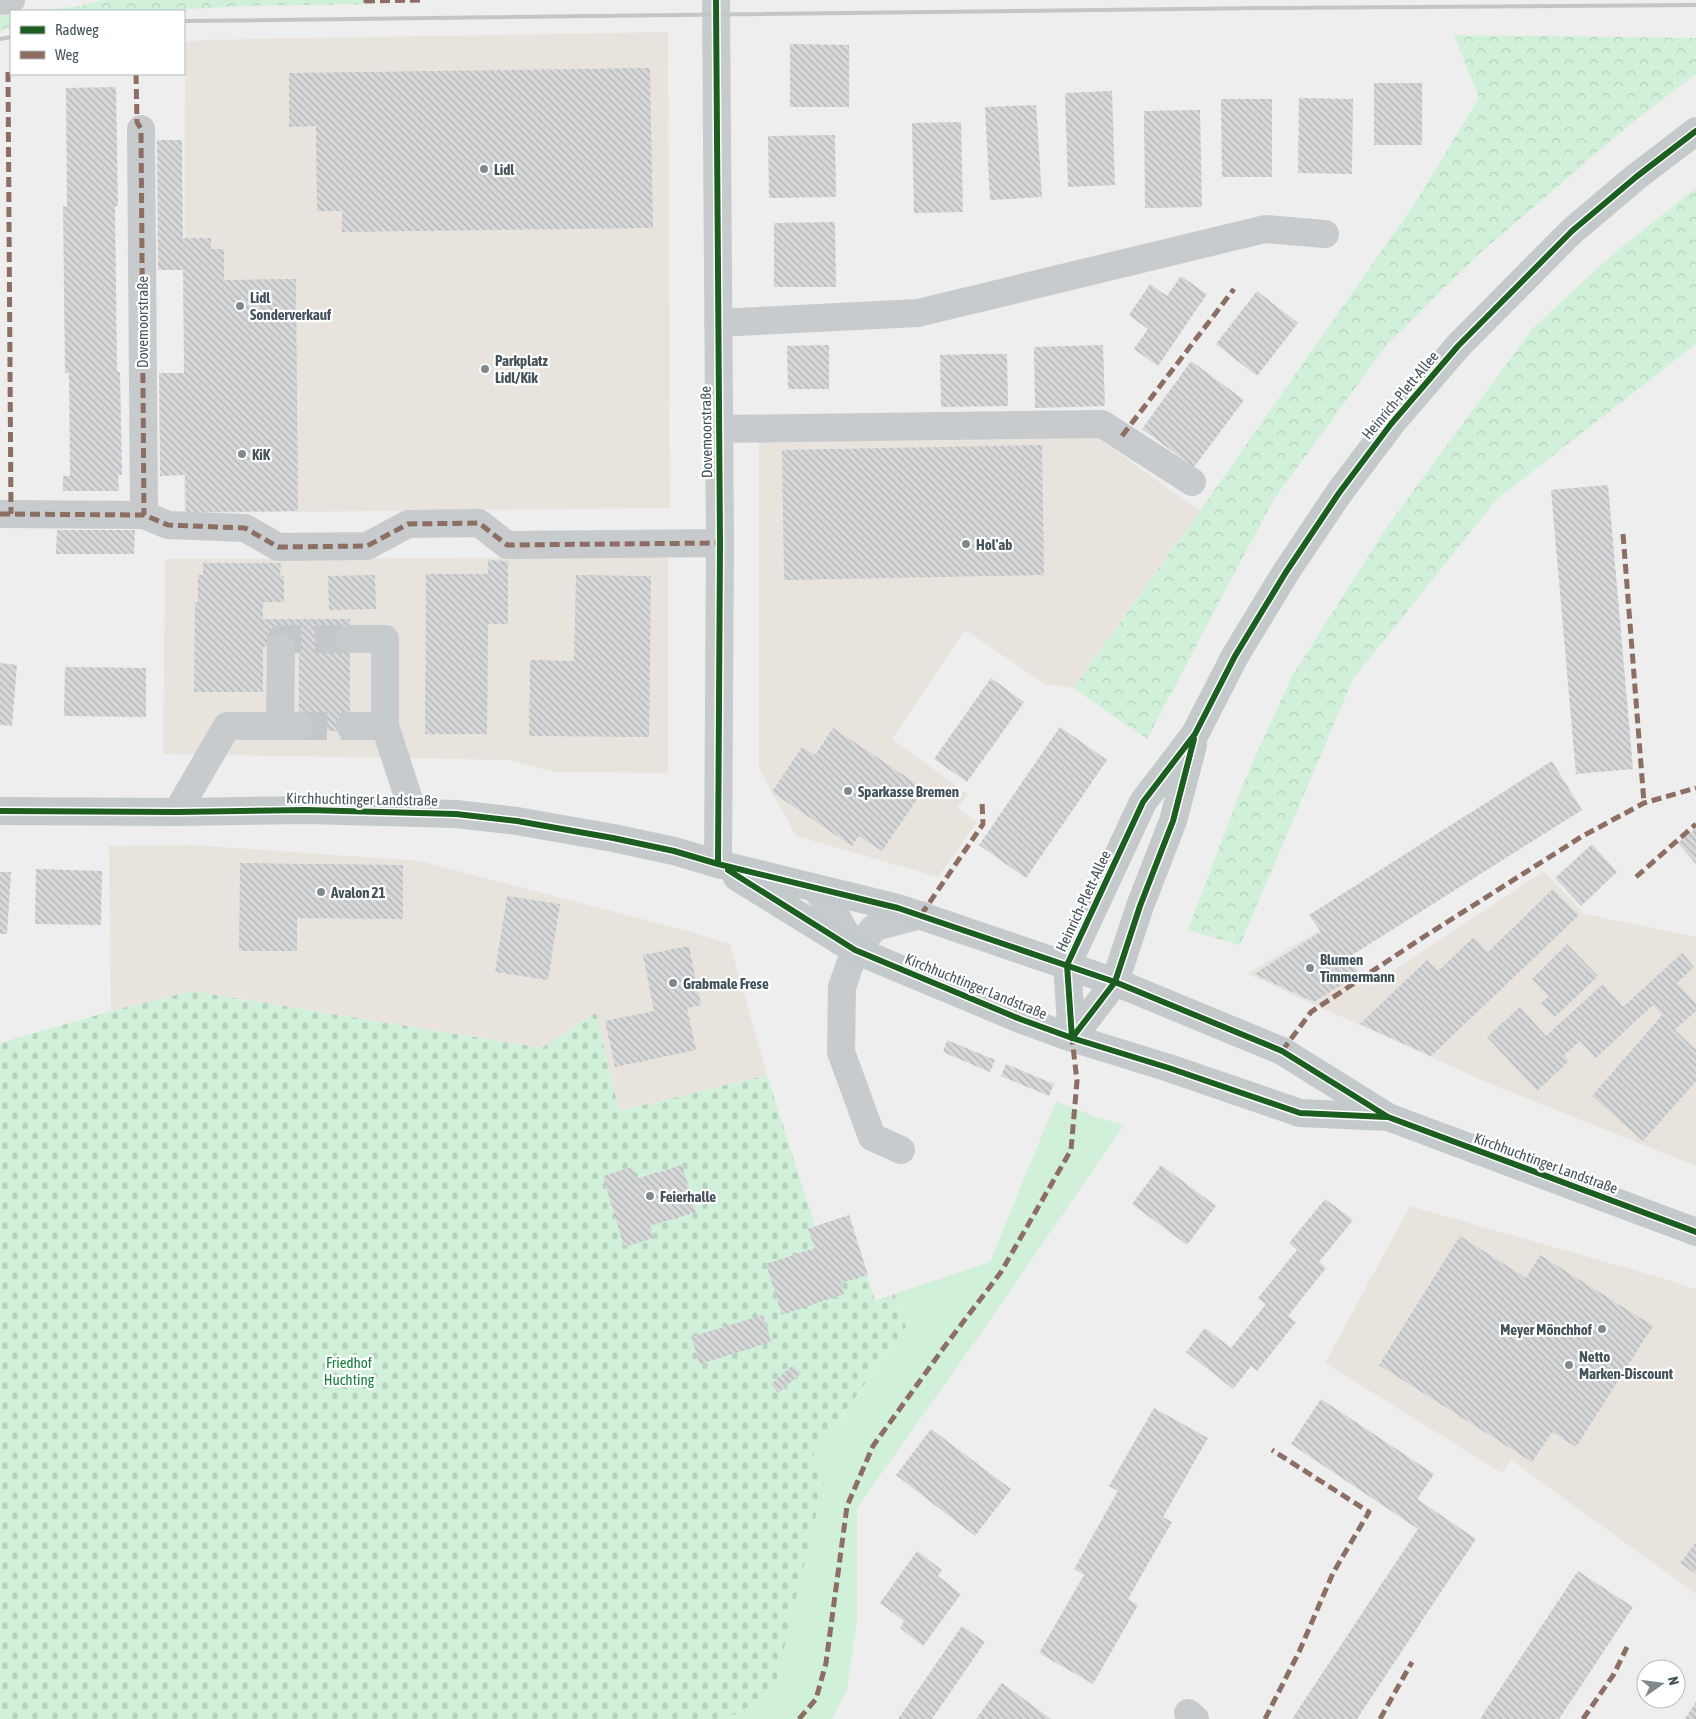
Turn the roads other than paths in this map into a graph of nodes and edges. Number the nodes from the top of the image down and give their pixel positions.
1 (11, 0) edge
2 (716, 0) edge
3 (0, 1) edge
4 (141, 129) dead end
5 (1696, 131) edge
6 (1325, 234) dead end
7 (718, 323) junction
8 (718, 430) junction
9 (1192, 482) dead end
10 (0, 514) edge
11 (144, 515) junction
12 (720, 543) junction
13 (350, 639) tunnel mouth
14 (281, 647) dead end
15 (350, 726) tunnel mouth
16 (385, 726) junction
17 (1196, 734) junction
18 (0, 811) edge
19 (177, 812) junction
20 (413, 812) junction
21 (718, 864) junction
22 (815, 888) junction
23 (920, 915) junction
24 (855, 950) junction
25 (1067, 965) junction
26 (1115, 982) junction
27 (1072, 1038) junction
28 (1388, 1117) junction
29 (901, 1150) dead end
30 (1696, 1232) edge

1 - 3 street
2 - 7 street, Dovemoorstraße
4 - 11 street, Dovemoorstraße
5 - 17 main road, Heinrich-Plett-Allee
6 - 7 street
7 - 8 street, Dovemoorstraße
8 - 9 street
8 - 12 street, Dovemoorstraße
10 - 11 street
11 - 12 street
12 - 21 street, Dovemoorstraße
13 - 16 street
14 - 19 street
15 - 16 street
16 - 20 street
17 - 25 main road, Heinrich-Plett-Allee
17 - 26 main road, Heinrich-Plett-Allee
18 - 19 main road, Kirchhuchtinger Landstraße
19 - 20 main road, Kirchhuchtinger Landstraße
20 - 21 main road, Kirchhuchtinger Landstraße
21 - 22 main road, Kirchhuchtinger Landstraße
21 - 24 main road, Kirchhuchtinger Landstraße
22 - 23 main road, Kirchhuchtinger Landstraße
22 - 24 street
23 - 24 street
23 - 25 main road, Kirchhuchtinger Landstraße
24 - 27 main road, Kirchhuchtinger Landstraße
24 - 29 street
25 - 26 main road, Kirchhuchtinger Landstraße
25 - 27 main road, Heinrich-Plett-Allee
26 - 27 main road, Heinrich-Plett-Allee
26 - 28 main road, Kirchhuchtinger Landstraße
27 - 28 main road, Kirchhuchtinger Landstraße
28 - 30 main road, Kirchhuchtinger Landstraße

